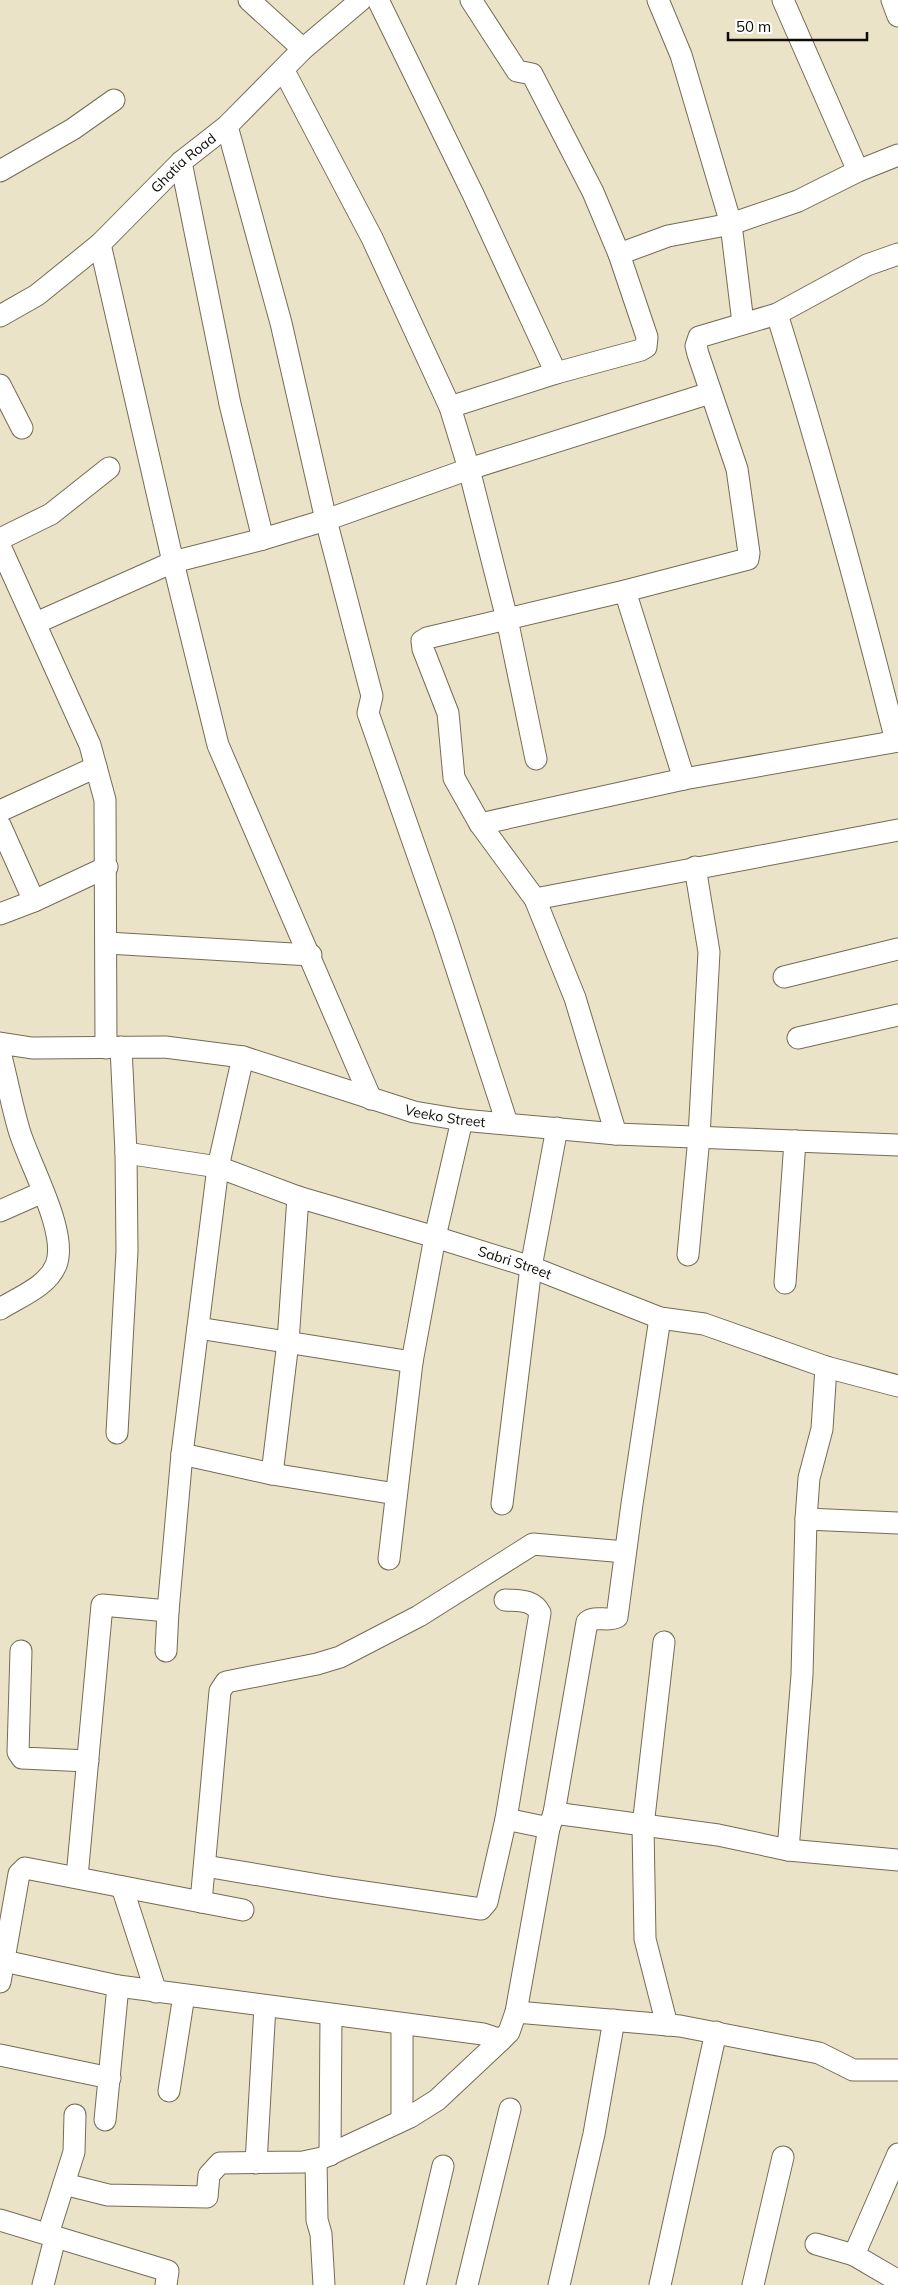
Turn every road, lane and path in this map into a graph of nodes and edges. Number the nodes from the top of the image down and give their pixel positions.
1 (249, 0) edge
2 (361, 0) edge
3 (378, 0) edge
4 (471, 0) edge
5 (658, 0) edge
6 (782, 0) edge
7 (892, 0) edge
8 (898, 16) edge
9 (304, 49) junction
10 (284, 71) junction
11 (114, 100) dead end
12 (227, 126) junction
13 (898, 154) edge
14 (181, 162) junction
15 (0, 171) edge
16 (858, 171) junction
17 (731, 224) junction
18 (100, 244) junction
19 (619, 254) junction
20 (898, 254) edge
21 (777, 314) junction
22 (0, 316) edge
23 (743, 323) junction
24 (556, 373) junction
25 (0, 385) edge
26 (710, 393) junction
27 (450, 407) junction
28 (22, 428) dead end
29 (109, 468) dead end
30 (469, 469) junction
31 (326, 520) junction
32 (263, 539) junction
33 (0, 540) edge
34 (0, 546) edge
35 (173, 562) junction
36 (625, 591) junction
37 (507, 619) junction
38 (36, 623) junction
39 (897, 741) edge
40 (536, 759) dead end
41 (96, 766) junction
42 (684, 780) junction
43 (0, 811) edge
44 (480, 824) junction
45 (0, 826) edge
46 (898, 830) edge
47 (107, 867) junction
48 (695, 867) junction
49 (535, 899) junction
50 (34, 901) junction
51 (0, 914) edge
52 (107, 943) junction
53 (898, 949) edge
54 (311, 955) junction
55 (784, 977) dead end
56 (898, 1015) edge
57 (798, 1038) dead end
58 (114, 1048) junction
59 (1, 1050) edge
60 (243, 1057) junction
61 (371, 1099) junction
62 (462, 1120) junction
63 (507, 1123) junction
64 (557, 1128) junction
65 (616, 1134) junction
66 (699, 1137) junction
67 (795, 1141) junction
68 (898, 1145) edge
69 (126, 1153) junction
70 (218, 1167) junction
71 (43, 1192) junction
72 (298, 1197) junction
73 (0, 1211) edge
74 (435, 1237) junction
75 (688, 1255) dead end
76 (531, 1267) junction
77 (785, 1283) dead end
78 (0, 1309) edge
79 (660, 1318) junction
80 (198, 1328) junction
81 (288, 1342) junction
82 (412, 1362) junction
83 (826, 1367) junction
84 (898, 1386) edge
85 (117, 1433) dead end
86 (182, 1454) junction
87 (272, 1474) junction
88 (396, 1494) junction
89 (502, 1504) dead end
90 (806, 1519) junction
91 (898, 1523) edge
92 (625, 1552) junction
93 (389, 1559) dead end
94 (505, 1600) dead end
95 (168, 1611) junction
96 (664, 1642) dead end
97 (21, 1650) dead end
98 (166, 1651) dead end
99 (88, 1761) junction
100 (506, 1819) junction
101 (552, 1821) junction
102 (643, 1826) junction
103 (788, 1850) junction
104 (898, 1860) edge
105 (205, 1866) junction
106 (77, 1877) junction
107 (122, 1887) junction
108 (201, 1902) junction
109 (243, 1910) dead end
110 (4, 1961) junction
111 (0, 1982) edge
112 (118, 1986) junction
113 (156, 1992) junction
114 (184, 1996) junction
115 (265, 2006) junction
116 (516, 2012) junction
117 (331, 2015) junction
118 (614, 2020) junction
119 (402, 2024) junction
120 (667, 2025) junction
121 (716, 2032) junction
122 (501, 2040) junction
123 (0, 2055) edge
124 (898, 2070) edge
125 (110, 2078) junction
126 (169, 2091) dead end
127 (510, 2109) dead end
128 (75, 2115) dead end
129 (105, 2120) dead end
130 (402, 2120) junction
131 (898, 2154) edge
132 (323, 2157) junction
133 (783, 2158) dead end
134 (256, 2163) junction
135 (443, 2166) dead end
136 (64, 2184) junction
137 (0, 2220) edge
138 (52, 2236) junction
139 (816, 2244) dead end
140 (854, 2255) junction
141 (44, 2285) edge
142 (166, 2285) edge
143 (324, 2285) edge
144 (415, 2285) edge
145 (467, 2285) edge
146 (559, 2285) edge
147 (660, 2285) edge
148 (753, 2285) edge
149 (897, 2285) edge

1 - 9 street
2 - 9 street, Ghatia Road
3 - 24 street
4 - 19 street
5 - 17 street
6 - 16 street
7 - 8 street
9 - 10 street, Ghatia Road
10 - 12 street, Ghatia Road
10 - 27 street
11 - 15 street
12 - 14 street, Ghatia Road
12 - 31 street
13 - 16 street
14 - 18 street, Ghatia Road
14 - 32 street
16 - 17 street
17 - 19 street
17 - 23 street
18 - 22 street, Ghatia Road
18 - 35 street
19 - 24 street
20 - 21 street
21 - 23 street
21 - 39 street
23 - 26 street
24 - 27 street
25 - 28 street
26 - 30 street
26 - 36 street
27 - 30 street
29 - 33 street
30 - 31 street
30 - 37 street
31 - 32 street
31 - 63 street
32 - 35 street
34 - 38 street
35 - 38 street
35 - 54 street
36 - 37 street
36 - 42 street
37 - 40 street
37 - 44 street
38 - 41 street
39 - 42 street
41 - 43 street
41 - 47 street
42 - 44 street
44 - 49 street
45 - 50 street
46 - 48 street
47 - 50 street
47 - 52 street
48 - 49 street
48 - 66 street
49 - 65 street
50 - 51 street
52 - 54 street
52 - 58 street
53 - 55 street
54 - 61 street
56 - 57 street
58 - 59 street, Veeko Street
58 - 60 street, Veeko Street
58 - 69 street
59 - 71 street
60 - 61 street, Veeko Street
60 - 70 street
61 - 62 street, Veeko Street
62 - 63 street, Veeko Street
62 - 74 street
63 - 64 street, Veeko Street
64 - 65 street, Veeko Street
64 - 76 street
65 - 66 street, Veeko Street
66 - 67 street, Veeko Street
66 - 75 street
67 - 68 street, Veeko Street
67 - 77 street
69 - 70 street, Sabri Street
69 - 85 street
70 - 72 street, Sabri Street
70 - 80 street
71 - 73 street
71 - 78 street
72 - 74 street, Sabri Street
72 - 81 street
74 - 76 street, Sabri Street
74 - 82 street
76 - 79 street, Sabri Street
76 - 89 street
79 - 83 street, Sabri Street
79 - 92 street
80 - 81 street
80 - 86 street
81 - 82 street
81 - 87 street
82 - 88 street
83 - 84 street, Sabri Street
83 - 90 street
86 - 87 street
86 - 95 street
87 - 88 street
88 - 93 street
90 - 91 street
90 - 103 street
92 - 101 street
92 - 105 street
94 - 100 street
95 - 98 street
95 - 99 street
96 - 102 street
97 - 99 street
99 - 106 street
100 - 101 street
100 - 105 street
101 - 102 street
101 - 116 street
102 - 103 street
102 - 120 street
103 - 104 street
105 - 108 street
106 - 107 street
106 - 110 street
107 - 108 street
107 - 113 street
108 - 109 street
110 - 111 street
110 - 112 street
112 - 113 street
112 - 125 street
113 - 114 street
114 - 115 street
114 - 126 street
115 - 117 street
115 - 134 street
116 - 118 street
116 - 122 street
117 - 119 street
117 - 132 street
118 - 120 street
118 - 146 street
119 - 122 street
119 - 130 street
120 - 121 street
121 - 124 street
121 - 147 street
122 - 130 street
123 - 125 street
125 - 129 street
127 - 145 street
128 - 136 street
130 - 132 street
131 - 140 street
132 - 134 street
132 - 143 street
133 - 148 street
134 - 136 street
135 - 144 street
136 - 138 street
137 - 138 street
138 - 141 street
138 - 142 street
139 - 140 street
140 - 149 street

